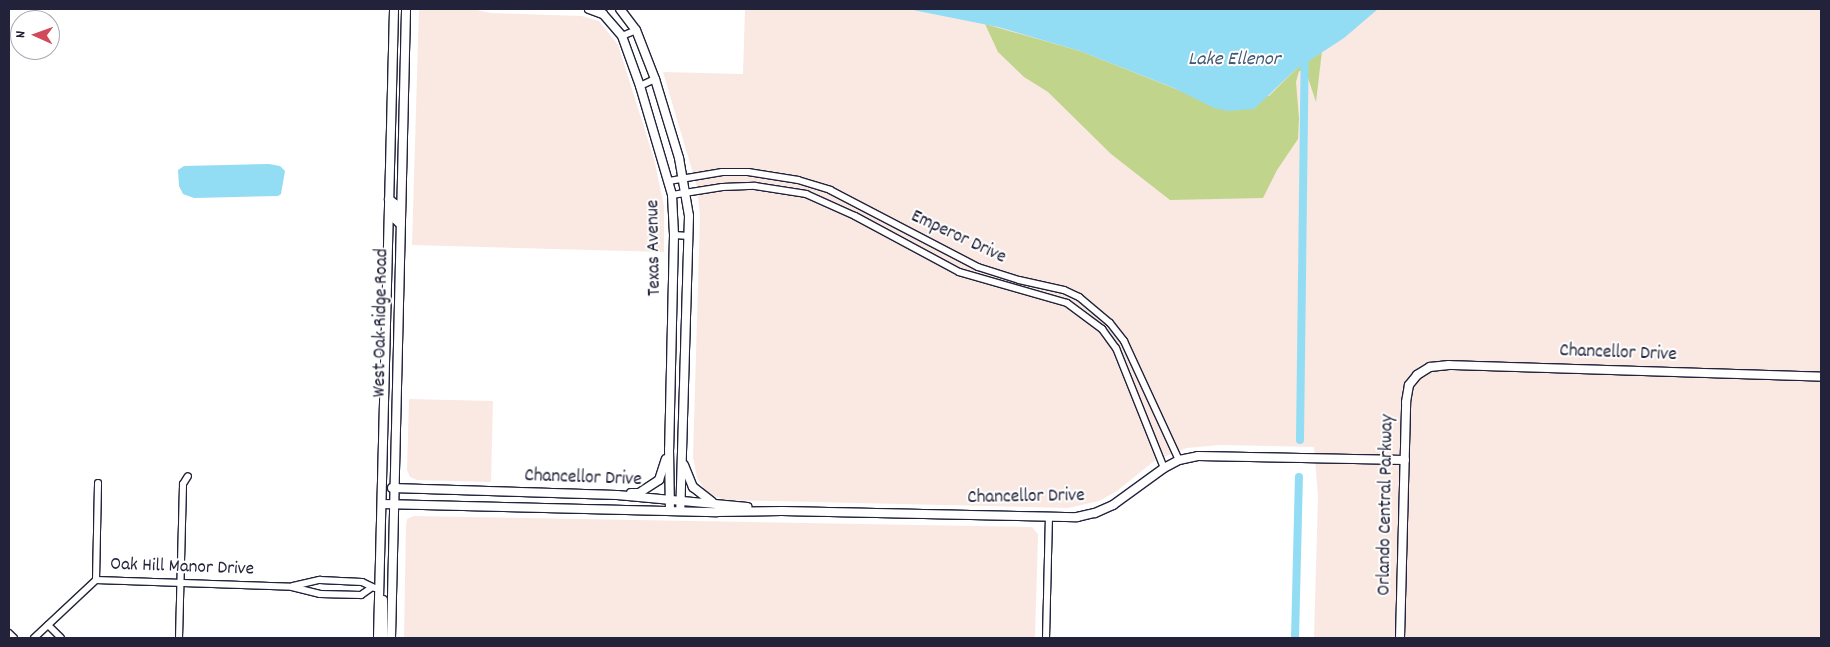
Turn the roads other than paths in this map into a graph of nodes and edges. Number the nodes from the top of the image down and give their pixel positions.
1 (394, 9) edge
2 (406, 9) edge
3 (589, 9) edge
4 (620, 9) edge
5 (636, 30) junction
6 (622, 36) junction
7 (655, 79) junction
8 (640, 86) junction
9 (683, 177) junction
10 (669, 181) junction
11 (686, 192) junction
12 (672, 195) junction
13 (389, 200) junction
14 (401, 225) junction
15 (674, 235) junction
16 (689, 236) junction
17 (1417, 375) joint
18 (1821, 377) edge
19 (669, 448) junction
20 (682, 456) junction
21 (1179, 460) junction
22 (1405, 460) junction
23 (1164, 468) junction
24 (188, 476) dead end
25 (98, 483) dead end
26 (383, 488) junction
27 (395, 488) junction
28 (617, 495) junction
29 (670, 500) junction
30 (680, 501) junction
31 (382, 504) junction
32 (394, 504) junction
33 (718, 505) junction
34 (670, 511) junction
35 (680, 511) junction
36 (782, 511) junction
37 (1049, 518) junction
38 (96, 580) junction
39 (180, 583) junction
40 (292, 587) junction
41 (375, 588) junction
42 (48, 625) junction
43 (9, 633) edge
44 (14, 638) edge
45 (34, 638) edge
46 (61, 638) edge
47 (179, 638) edge
48 (378, 638) edge
49 (383, 638) edge
50 (391, 638) edge
51 (1046, 638) edge
52 (1400, 638) edge

1 - 13 street, West Oak Ridge Road
2 - 14 street, West Oak Ridge Road
3 - 6 street, Texas Avenue
4 - 5 street, Texas Avenue
5 - 6 street
5 - 7 street, Texas Avenue
6 - 8 street, Texas Avenue
7 - 8 street
7 - 9 street, Texas Avenue
8 - 10 street, Texas Avenue
9 - 10 street, Emperor Drive
9 - 11 street, Texas Avenue
9 - 21 street, Emperor Drive
10 - 12 street, Texas Avenue
11 - 12 street, Emperor Drive
11 - 16 street, Texas Avenue
11 - 23 street, Emperor Drive
12 - 15 street, Texas Avenue
13 - 14 street
13 - 26 street, West Oak Ridge Road
14 - 27 street, West Oak Ridge Road
15 - 16 street
15 - 19 street, Texas Avenue
16 - 20 street, Texas Avenue
17 - 18 street, Chancellor Drive
17 - 22 street, Orlando Central Parkway
19 - 28 street
19 - 29 street, Texas Avenue
20 - 30 street, Texas Avenue
20 - 33 street
21 - 22 street, Chancellor Drive
21 - 23 street, Chancellor Drive
22 - 52 street, Orlando Central Parkway
23 - 37 street, Chancellor Drive
24 - 39 street
25 - 38 street
26 - 27 street, Chancellor Drive
26 - 31 street, West Oak Ridge Road
27 - 28 street, Chancellor Drive
27 - 32 street, West Oak Ridge Road
28 - 29 street, Chancellor Drive
29 - 30 street, Chancellor Drive
29 - 34 street, Texas Avenue
30 - 33 street, Chancellor Drive
30 - 35 street, Texas Avenue
31 - 32 street, Chancellor Drive
31 - 41 street, West Oak Ridge Road
32 - 34 street, Chancellor Drive
32 - 50 street, West Oak Ridge Road
33 - 36 street, Chancellor Drive
34 - 35 street, Chancellor Drive
35 - 36 street, Chancellor Drive
36 - 37 street, Chancellor Drive
37 - 51 street
38 - 39 street, Oak Hill Manor Drive
38 - 42 street, Oak Hill Manor Drive
39 - 40 street, Oak Hill Manor Drive
39 - 47 street
40 - 41 street, Oak Hill Manor Drive
40 - 41 street, Oak Hill Manor Drive
41 - 48 street, West Oak Ridge Road
41 - 49 street
42 - 45 street, Oak Hill Manor Drive
42 - 46 street
43 - 44 street

